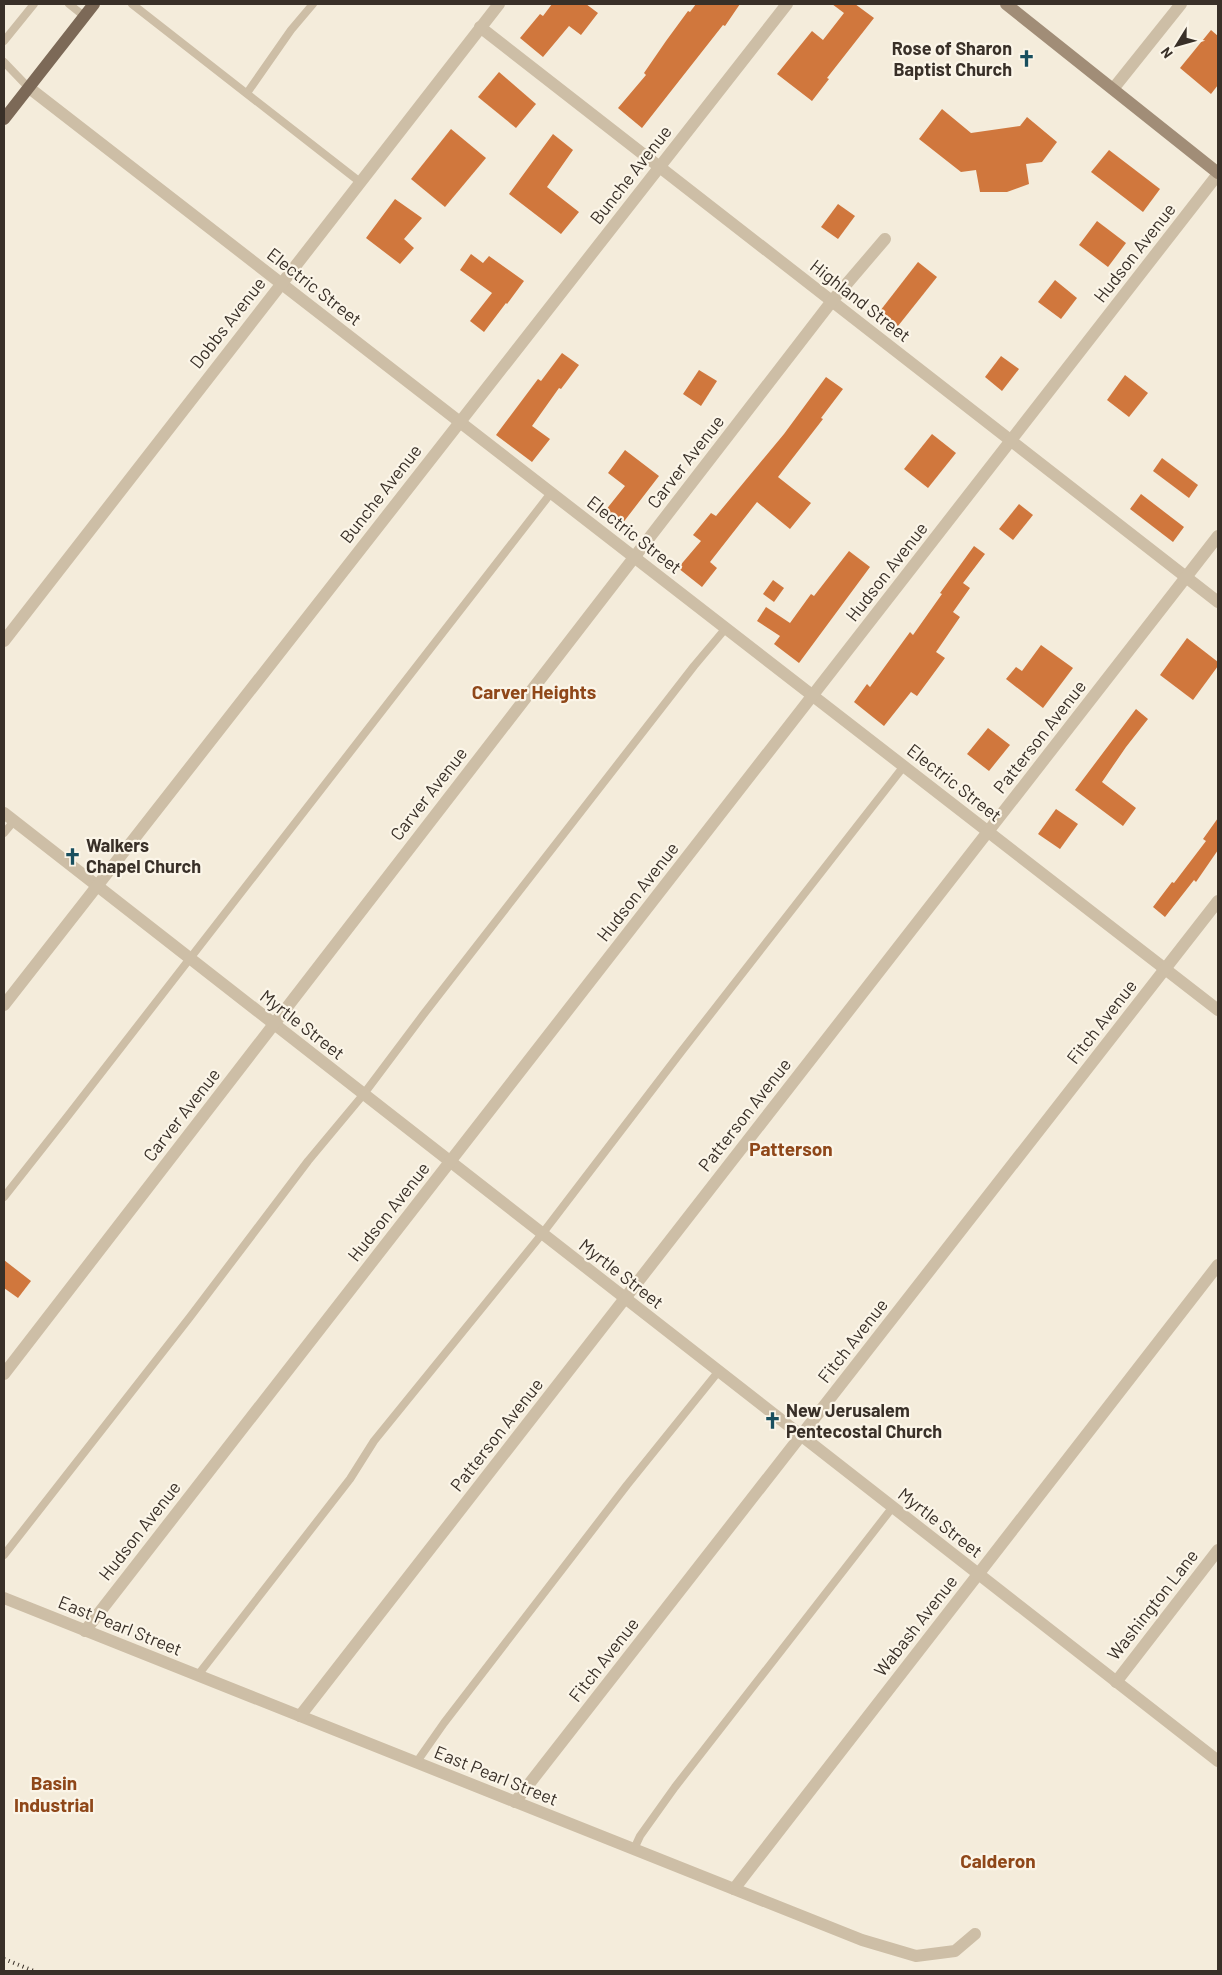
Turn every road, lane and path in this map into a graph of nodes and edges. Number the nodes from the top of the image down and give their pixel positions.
1 (34, 4) edge
2 (69, 4) edge
3 (94, 4) edge
4 (132, 4) edge
5 (313, 4) edge
6 (499, 4) edge
7 (787, 4) edge
8 (1006, 4) edge
9 (1181, 4) edge
10 (84, 16) junction
11 (480, 27) junction
12 (4, 41) edge
13 (4, 62) edge
14 (28, 87) junction
15 (1113, 89) junction
16 (247, 92) junction
17 (4, 118) edge
18 (659, 167) junction
19 (1218, 174) edge
20 (360, 182) junction
21 (885, 238) dead end
22 (281, 283) junction
23 (832, 301) junction
24 (460, 422) junction
25 (1011, 440) junction
26 (551, 493) junction
27 (1218, 536) edge
28 (634, 557) junction
29 (1186, 577) junction
30 (1218, 602) edge
31 (726, 628) junction
32 (4, 641) edge
33 (813, 696) junction
34 (904, 766) junction
35 (9, 817) edge
36 (988, 832) junction
37 (4, 833) edge
38 (97, 886) junction
39 (1218, 902) edge
40 (189, 959) junction
41 (1165, 969) junction
42 (4, 1005) edge
43 (1218, 1010) edge
44 (274, 1024) junction
45 (363, 1094) junction
46 (450, 1162) junction
47 (4, 1196) edge
48 (542, 1234) junction
49 (1218, 1266) edge
50 (625, 1299) junction
51 (718, 1372) junction
52 (4, 1374) edge
53 (801, 1436) junction
54 (892, 1508) junction
55 (1218, 1550) edge
56 (4, 1555) edge
57 (978, 1575) junction
58 (4, 1598) edge
59 (85, 1631) junction
60 (198, 1676) junction
61 (1116, 1682) junction
62 (300, 1716) junction
63 (1218, 1761) edge
64 (416, 1763) junction
65 (515, 1802) junction
66 (634, 1849) junction
67 (734, 1889) junction
68 (975, 1934) dead end

1 - 12 lane
2 - 10 lane
3 - 10 main road
4 - 16 lane
5 - 16 lane
6 - 11 street, Dobbs Avenue
7 - 18 street, Bunche Avenue
8 - 15 main road
9 - 15 street
10 - 14 main road
11 - 18 street, Highland Street
11 - 20 street, Dobbs Avenue
13 - 14 lane
14 - 17 main road
14 - 22 street, Electric Street
15 - 19 main road
16 - 20 lane
18 - 23 street, Highland Street
18 - 24 street, Bunche Avenue
19 - 25 street, Hudson Avenue
20 - 22 street, Dobbs Avenue
21 - 23 street, Carver Avenue
22 - 24 street, Electric Street
22 - 32 street, Dobbs Avenue
23 - 25 street, Highland Street
23 - 28 street, Carver Avenue
24 - 26 street, Electric Street
24 - 38 street, Bunche Avenue
25 - 29 street, Highland Street
25 - 33 street, Hudson Avenue
26 - 28 street, Electric Street
26 - 40 lane
27 - 29 street, Patterson Avenue
28 - 31 street, Electric Street
28 - 44 street, Carver Avenue
29 - 30 street, Highland Street
29 - 36 street, Patterson Avenue
31 - 33 street, Electric Street
31 - 45 lane
33 - 34 street, Electric Street
33 - 46 street, Hudson Avenue
34 - 36 street, Electric Street
34 - 48 lane
35 - 37 lane
35 - 38 street, Myrtle Street
36 - 41 street, Electric Street
36 - 50 street, Patterson Avenue
38 - 40 street, Myrtle Street
38 - 42 street, Bunche Avenue
39 - 41 street, Fitch Avenue
40 - 44 street, Myrtle Street
40 - 47 lane
41 - 43 street, Electric Street
41 - 53 street, Fitch Avenue
44 - 45 street, Myrtle Street
44 - 52 street, Carver Avenue
45 - 46 street, Myrtle Street
45 - 56 lane
46 - 48 street, Myrtle Street
46 - 59 street, Hudson Avenue
48 - 50 street, Myrtle Street
48 - 60 lane
49 - 57 street, Wabash Avenue
50 - 51 street, Myrtle Street
50 - 62 street, Patterson Avenue
51 - 53 street, Myrtle Street
51 - 64 lane
53 - 54 street, Myrtle Street
53 - 65 street, Fitch Avenue
54 - 57 street, Myrtle Street
54 - 66 lane
55 - 61 street, Washington Lane
57 - 61 street, Myrtle Street
57 - 67 street, Wabash Avenue
58 - 59 street, East Pearl Street
59 - 60 street, East Pearl Street
60 - 62 street, East Pearl Street
61 - 63 street, Myrtle Street
62 - 64 street, East Pearl Street
64 - 65 street, East Pearl Street
65 - 66 street, East Pearl Street
66 - 67 street, East Pearl Street
67 - 68 street, East Pearl Street

